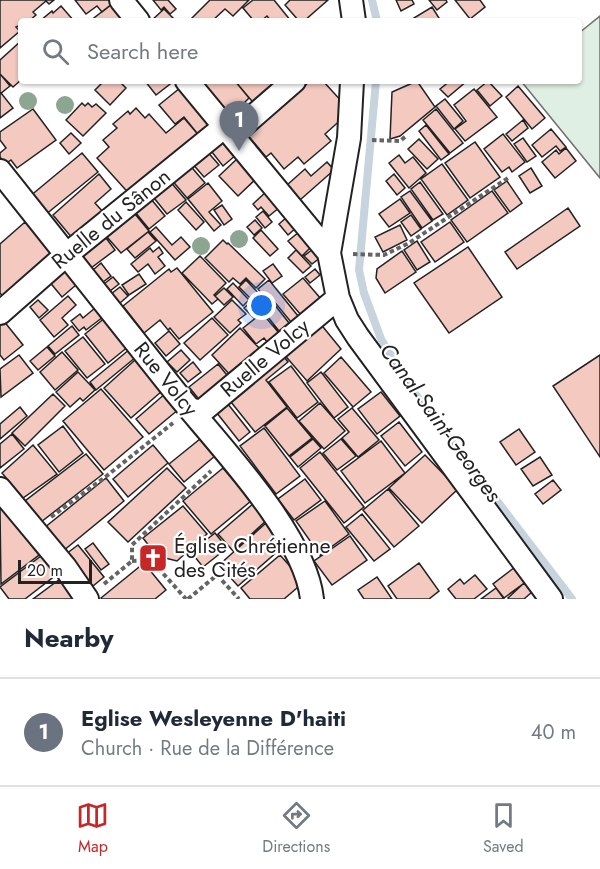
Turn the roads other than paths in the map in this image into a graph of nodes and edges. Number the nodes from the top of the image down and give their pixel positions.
1 (121, 0) edge
2 (351, 0) edge
3 (136, 18) edge
4 (354, 18) edge
5 (189, 84) edge
6 (290, 84) edge
7 (352, 84) edge
8 (228, 131) junction
9 (0, 171) edge
10 (338, 254) junction
11 (66, 255) junction
12 (338, 298) junction
13 (0, 313) edge
14 (190, 410) junction
15 (0, 489) edge
16 (92, 595) edge
17 (312, 599) edge
18 (551, 599) edge

1 - 3 street
2 - 4 street
5 - 8 street
6 - 8 street, Ruelle du Sânon
7 - 10 street
8 - 10 street
8 - 11 street, Ruelle du Sânon
9 - 11 street, Rue Volcy
10 - 12 street
11 - 13 street, Ruelle du Sânon
11 - 14 street, Rue Volcy
12 - 14 street, Ruelle Volcy
12 - 18 street
14 - 17 street, Rue Volcy
15 - 16 street

